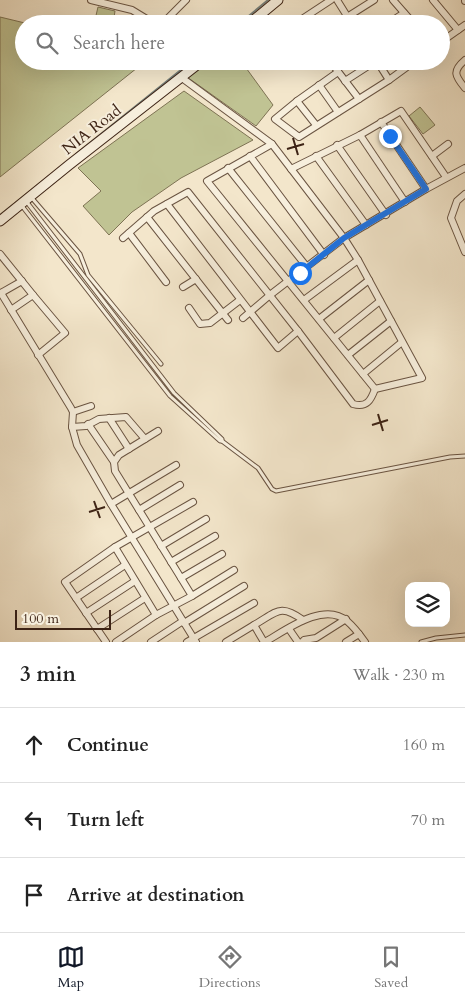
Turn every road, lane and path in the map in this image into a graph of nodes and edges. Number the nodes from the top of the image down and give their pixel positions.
1 (91, 0) edge
2 (186, 0) edge
3 (278, 0) edge
4 (331, 0) edge
5 (336, 0) edge
6 (374, 0) edge
7 (393, 0) edge
8 (433, 0) edge
9 (404, 13) joint
10 (140, 15) edge
11 (171, 15) edge
12 (259, 15) edge
13 (308, 15) edge
14 (346, 15) edge
15 (349, 15) edge
16 (401, 15) edge
17 (446, 15) edge
18 (450, 20) edge
19 (465, 25) edge
20 (458, 30) junction
21 (450, 36) edge
22 (465, 60) edge
23 (191, 70) edge
24 (363, 70) edge
25 (383, 70) edge
26 (403, 70) edge
27 (338, 72) joint
28 (182, 78) junction
29 (389, 80) junction
30 (345, 81) junction
31 (319, 85) junction
32 (465, 88) edge
33 (359, 99) junction
34 (297, 101) junction
35 (338, 112) junction
36 (381, 122) junction
37 (316, 125) junction
38 (360, 135) junction
39 (272, 144) junction
40 (448, 144) dead end
41 (337, 145) junction
42 (250, 156) junction
43 (316, 156) junction
44 (432, 156) junction
45 (228, 168) junction
46 (465, 168) edge
47 (291, 169) junction
48 (446, 177) junction
49 (426, 189) junction
50 (465, 194) edge
51 (26, 201) junction
52 (405, 202) junction
53 (166, 204) junction
54 (386, 214) junction
55 (147, 217) junction
56 (0, 221) edge
57 (366, 225) junction
58 (129, 233) junction
59 (123, 238) dead end
60 (344, 238) junction
61 (465, 252) edge
62 (0, 254) edge
63 (324, 254) junction
64 (358, 260) junction
65 (73, 262) junction
66 (68, 266) junction
67 (307, 267) junction
68 (196, 279) junction
69 (22, 280) junction
70 (369, 280) junction
71 (288, 281) junction
72 (166, 282) dead end
73 (183, 287) dead end
74 (1, 293) edge
75 (33, 295) junction
76 (270, 295) junction
77 (240, 300) junction
78 (304, 300) junction
79 (380, 301) junction
80 (188, 308) dead end
81 (11, 310) junction
82 (223, 313) junction
83 (250, 313) junction
84 (243, 318) dead end
85 (319, 319) junction
86 (228, 320) dead end
87 (391, 321) junction
88 (298, 331) junction
89 (127, 332) junction
90 (122, 335) junction
91 (334, 338) junction
92 (402, 342) junction
93 (38, 355) junction
94 (348, 355) junction
95 (161, 364) dead end
96 (363, 374) junction
97 (376, 389) junction
98 (91, 406) dead end
99 (73, 412) junction
100 (109, 418) junction
101 (88, 424) junction
102 (72, 427) junction
103 (158, 431) dead end
104 (145, 439) junction
105 (222, 441) junction
106 (129, 449) junction
107 (465, 456) edge
108 (114, 462) junction
109 (176, 465) dead end
110 (180, 485) dead end
111 (129, 493) junction
112 (193, 502) dead end
113 (111, 504) junction
114 (139, 510) junction
115 (206, 519) dead end
116 (150, 527) junction
117 (215, 536) dead end
118 (132, 538) junction
119 (161, 546) junction
120 (115, 547) junction
121 (222, 554) dead end
122 (171, 562) junction
123 (125, 565) junction
124 (234, 570) dead end
125 (181, 578) junction
126 (135, 581) junction
127 (244, 586) dead end
128 (192, 596) junction
129 (76, 598) junction
130 (145, 598) junction
131 (254, 603) dead end
132 (174, 606) junction
133 (86, 613) junction
134 (156, 615) junction
135 (346, 619) junction
136 (303, 620) junction
137 (184, 622) junction
138 (254, 625) junction
139 (289, 628) junction
140 (97, 629) junction
141 (359, 634) junction
142 (465, 635) edge
143 (195, 640) edge
144 (106, 642) edge
145 (116, 642) edge
146 (151, 642) edge
147 (186, 642) edge
148 (226, 642) edge
149 (264, 642) edge
150 (298, 642) edge
151 (302, 642) edge
152 (346, 642) edge
153 (365, 642) edge
154 (421, 642) edge

1 - 10 street
2 - 11 street
3 - 12 street
4 - 13 street
5 - 14 street
6 - 15 street
7 - 9 street
8 - 17 street
9 - 16 street
18 - 20 street
19 - 20 street
20 - 21 street
22 - 32 street
23 - 28 street, NIA Road
24 - 30 street
25 - 29 street
26 - 29 street
27 - 30 street
27 - 31 street
28 - 39 street
28 - 51 street, NIA Road
29 - 33 street
30 - 33 street
31 - 34 street
31 - 35 street
33 - 35 street
34 - 37 street
34 - 37 street
35 - 37 street
36 - 38 street
36 - 44 street
36 - 49 street
38 - 41 street
38 - 52 street
39 - 42 street
39 - 47 street
40 - 44 street
41 - 43 street
41 - 54 street
42 - 45 street
42 - 63 street
43 - 47 street
43 - 57 street
44 - 48 street
45 - 67 street
45 - 71 street
46 - 48 street
47 - 60 street
48 - 49 street
49 - 52 street
50 - 61 street
51 - 56 street, NIA Road
51 - 65 lane
51 - 66 lane
51 - 95 lane
52 - 54 street
53 - 55 street
53 - 76 street
53 - 77 street
54 - 57 street
55 - 58 street
55 - 68 street
57 - 60 street
58 - 59 street
58 - 72 street
60 - 63 street
60 - 64 street
62 - 69 street
63 - 67 street
64 - 70 street
64 - 78 street
65 - 66 lane
65 - 89 lane
66 - 90 lane
67 - 71 street
68 - 73 street
68 - 82 street
69 - 74 street
69 - 75 street
70 - 79 street
70 - 85 street
71 - 76 street
71 - 78 street
74 - 81 street
75 - 81 street
75 - 93 street
76 - 83 street
76 - 88 street
77 - 82 street
77 - 83 street
78 - 85 street
79 - 87 street
79 - 91 street
80 - 82 street
81 - 93 street
82 - 86 street
83 - 84 street
83 - 88 street
85 - 91 street
87 - 92 street
87 - 94 street
88 - 97 street
89 - 90 lane
89 - 105 lane
90 - 105 lane
91 - 94 street
92 - 96 street
92 - 97 street
93 - 99 street
94 - 96 street
96 - 97 street
98 - 99 street
99 - 102 street
100 - 101 street
100 - 104 street
100 - 106 street
101 - 102 street
101 - 108 street
102 - 113 street
103 - 104 street
104 - 106 street
105 - 107 lane
106 - 108 street
108 - 111 street
109 - 111 street
110 - 114 street
111 - 113 street
111 - 114 street
112 - 116 street
113 - 118 street
114 - 116 street
115 - 119 street
116 - 118 street
116 - 119 street
117 - 122 street
118 - 120 street
118 - 132 street
119 - 122 street
120 - 123 street
120 - 129 street
121 - 125 street
122 - 125 street
123 - 126 street
123 - 129 street
124 - 128 street
125 - 128 street
126 - 130 street
126 - 133 street
127 - 137 street
128 - 132 street
129 - 133 street
130 - 134 street
130 - 140 street
131 - 143 street
132 - 134 street
132 - 137 street
133 - 140 street
134 - 145 street
135 - 136 street
135 - 141 street
135 - 151 street
136 - 138 street
136 - 139 street
137 - 143 street
137 - 146 street
138 - 148 street
138 - 149 street
139 - 149 street
139 - 150 street
140 - 144 street
141 - 152 street
141 - 153 street
142 - 154 lane
143 - 147 street

